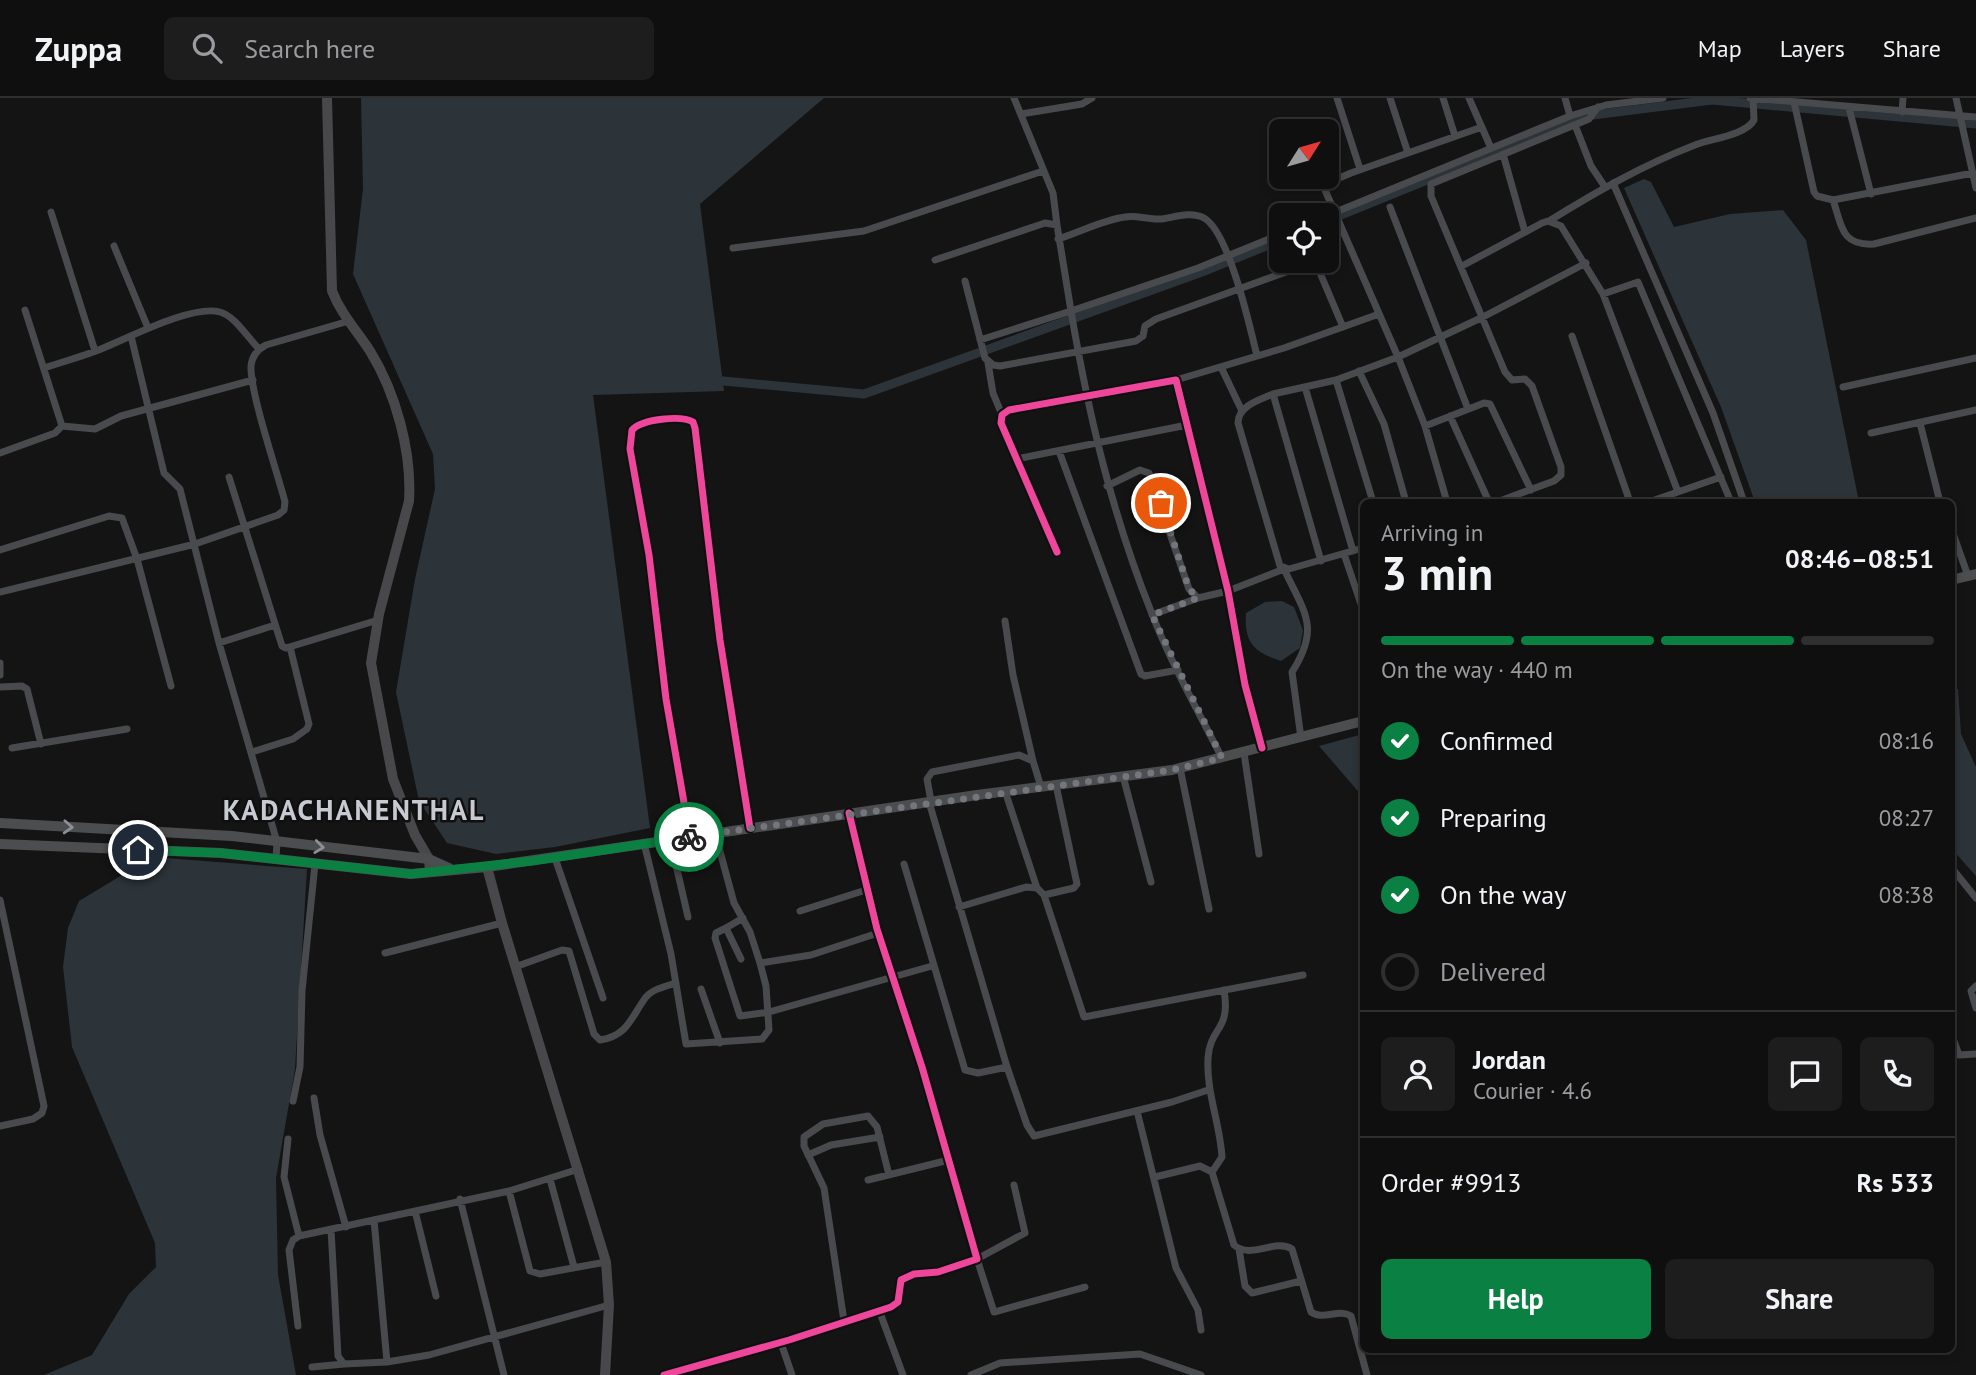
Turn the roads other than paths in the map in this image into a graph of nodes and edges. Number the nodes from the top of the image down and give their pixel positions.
1 (327, 98) edge
2 (1014, 98) edge
3 (1092, 98) edge
4 (1338, 98) edge
5 (1390, 98) edge
6 (1443, 98) edge
7 (1469, 98) edge
8 (1565, 98) edge
9 (1663, 98) edge
10 (1903, 98) edge
11 (1956, 98) edge
12 (1751, 99) edge
13 (1795, 107) junction
14 (1596, 112) junction
15 (1850, 112) junction
16 (1902, 112) junction
17 (1021, 114) junction
18 (1570, 116) junction
19 (1959, 117) junction
20 (1976, 117) edge
21 (1575, 125) junction
22 (1482, 127) junction
23 (1455, 136) junction
24 (1491, 148) junction
25 (1408, 153) junction
26 (1503, 154) junction
27 (1360, 169) junction
28 (1043, 171) junction
29 (1973, 173) junction
30 (1609, 185) junction
31 (1976, 188) edge
32 (1871, 194) junction
33 (1833, 200) junction
34 (1327, 203) edge
35 (1390, 207) dead end
36 (51, 212) dead end
37 (1339, 214) edge
38 (1976, 218) edge
39 (1548, 221) junction
40 (1057, 225) junction
41 (1339, 230) edge
42 (1525, 232) junction
43 (1058, 239) junction
44 (1269, 240) edge
45 (114, 246) dead end
46 (733, 248) dead end
47 (935, 260) dead end
48 (1229, 260) junction
49 (1586, 263) junction
50 (1462, 266) junction
51 (1283, 273) edge
52 (1321, 273) edge
53 (965, 281) dead end
54 (1240, 289) junction
55 (1602, 294) junction
56 (25, 310) dead end
57 (1071, 313) junction
58 (1379, 314) junction
59 (1483, 317) junction
60 (349, 321) junction
61 (1343, 327) junction
62 (148, 328) junction
63 (131, 336) junction
64 (1442, 336) junction
65 (1572, 336) dead end
66 (981, 343) junction
67 (259, 349) junction
68 (95, 351) junction
69 (1078, 352) junction
70 (1257, 356) junction
71 (1398, 357) junction
72 (1976, 358) edge
73 (987, 361) junction
74 (1222, 367) junction
75 (44, 368) junction
76 (1359, 371) junction
77 (253, 380) junction
78 (1176, 380) junction
79 (1336, 380) junction
80 (1305, 387) junction
81 (1843, 387) dead end
82 (1273, 394) junction
83 (1086, 397) junction
84 (150, 408) junction
85 (1468, 409) junction
86 (1976, 410) edge
87 (1242, 411) junction
88 (1002, 415) junction
89 (1450, 416) junction
90 (1920, 423) junction
91 (1187, 425) junction
92 (62, 426) junction
93 (1425, 426) junction
94 (1871, 433) dead end
95 (1095, 443) junction
96 (1059, 451) junction
97 (0, 453) edge
98 (1016, 459) junction
99 (229, 477) dead end
100 (1721, 477) junction
101 (1107, 485) junction
102 (1531, 489) junction
103 (1678, 492) junction
104 (1372, 499) edge
105 (1405, 499) edge
106 (1446, 499) edge
107 (1488, 499) edge
108 (1505, 499) edge
109 (1629, 499) edge
110 (1658, 499) edge
111 (1730, 499) edge
112 (1743, 499) edge
113 (1939, 499) edge
114 (244, 528) junction
115 (1955, 537) edge
116 (195, 544) junction
117 (1360, 549) edge
118 (0, 551) edge
119 (1057, 552) dead end
120 (1349, 553) junction
121 (137, 559) junction
122 (1321, 561) junction
123 (1284, 569) junction
124 (1972, 575) edge
125 (1228, 591) junction
126 (0, 592) edge
127 (1198, 598) junction
128 (1360, 598) edge
129 (1152, 615) junction
130 (378, 620) junction
131 (1005, 621) dead end
132 (275, 625) junction
133 (219, 643) junction
134 (290, 647) junction
135 (0, 663) edge
136 (1178, 670) junction
137 (0, 675) edge
138 (171, 686) dead end
139 (0, 687) edge
140 (1360, 722) edge
141 (127, 729) dead end
142 (1301, 738) junction
143 (41, 744) junction
144 (12, 748) dead end
145 (1262, 748) junction
146 (252, 752) junction
147 (1244, 753) junction
148 (1222, 758) junction
149 (1033, 761) junction
150 (1180, 768) junction
151 (1123, 776) junction
152 (1056, 785) junction
153 (1041, 787) junction
154 (1006, 791) junction
155 (930, 802) junction
156 (849, 813) junction
157 (1, 820) edge
158 (750, 828) junction
159 (715, 833) junction
160 (690, 837) junction
161 (670, 839) junction
162 (277, 842) junction
163 (644, 843) junction
164 (0, 844) edge
165 (1259, 854) dead end
166 (555, 858) junction
167 (276, 859) junction
168 (429, 859) junction
169 (315, 864) junction
170 (904, 864) dead end
171 (487, 867) junction
172 (452, 869) junction
173 (430, 872) junction
174 (1955, 872) edge
175 (1151, 882) dead end
176 (1037, 888) junction
177 (866, 890) junction
178 (1044, 895) junction
179 (1976, 898) edge
180 (0, 900) edge
181 (960, 908) junction
182 (1209, 909) dead end
183 (800, 911) dead end
184 (688, 917) dead end
185 (743, 918) junction
186 (2, 923) edge
187 (502, 923) junction
188 (726, 928) junction
189 (878, 933) junction
190 (385, 953) dead end
191 (741, 958) dead end
192 (760, 963) junction
193 (932, 966) junction
194 (515, 967) junction
195 (1303, 975) dead end
196 (893, 977) junction
197 (676, 983) junction
198 (1976, 986) edge
199 (701, 989) dead end
200 (1224, 990) junction
201 (603, 998) dead end
202 (1976, 1008) edge
203 (769, 1012) junction
204 (720, 1043) junction
205 (1955, 1044) edge
206 (1976, 1054) edge
207 (1007, 1068) junction
208 (1208, 1090) junction
209 (314, 1098) dead end
210 (293, 1101) dead end
211 (1137, 1111) junction
212 (0, 1126) edge
213 (880, 1137) junction
214 (288, 1139) dead end
215 (808, 1155) junction
216 (949, 1160) junction
217 (579, 1169) junction
218 (1212, 1172) junction
219 (889, 1175) junction
220 (1155, 1177) junction
221 (550, 1180) junction
222 (868, 1180) dead end
223 (1014, 1185) dead end
224 (509, 1191) junction
225 (460, 1199) junction
226 (415, 1211) junction
227 (374, 1220) junction
228 (346, 1227) junction
229 (331, 1229) junction
230 (299, 1236) junction
231 (1239, 1249) junction
232 (977, 1259) junction
233 (606, 1262) junction
234 (574, 1267) junction
235 (1301, 1281) junction
236 (1085, 1287) dead end
237 (436, 1296) dead end
238 (609, 1305) junction
239 (879, 1310) junction
240 (844, 1321) junction
241 (299, 1326) dead end
242 (1201, 1330) dead end
243 (496, 1335) junction
244 (780, 1343) junction
245 (1360, 1349) edge
246 (1361, 1353) edge
247 (387, 1362) junction
248 (344, 1364) junction
249 (312, 1367) dead end
250 (504, 1375) edge
251 (605, 1375) edge
252 (664, 1375) edge
253 (792, 1375) edge
254 (903, 1375) edge
255 (971, 1375) edge
256 (1201, 1375) edge
257 (1367, 1375) edge

1 - 60 main road
2 - 17 street
3 - 17 street
4 - 27 street
5 - 25 street
6 - 23 street
7 - 22 street
8 - 18 street
9 - 14 street
10 - 16 street
11 - 19 street
12 - 13 street
12 - 30 street
13 - 15 street
13 - 33 street
14 - 18 street
14 - 21 street
15 - 16 street
15 - 32 street
16 - 19 street
17 - 28 street
18 - 24 street
19 - 20 street
19 - 29 street
21 - 26 street
21 - 30 street
22 - 23 street
22 - 24 street
23 - 25 street
24 - 37 street
25 - 27 street
26 - 42 street
26 - 50 street
27 - 34 street
28 - 40 street
28 - 46 street
29 - 31 street
29 - 32 street
30 - 39 street
30 - 112 street
32 - 33 street
33 - 38 street
35 - 64 street
36 - 68 street
39 - 42 street
39 - 49 street
40 - 43 street
40 - 47 street
41 - 58 street
42 - 50 street
43 - 48 street
43 - 57 street
44 - 48 street
45 - 62 street
48 - 54 street
48 - 57 street
49 - 55 street
49 - 59 street
50 - 59 street
51 - 54 street
52 - 61 street
53 - 66 street
54 - 69 street
54 - 70 street
55 - 100 street
55 - 103 street
56 - 75 street
57 - 66 street
57 - 69 street
58 - 61 street
58 - 71 street
59 - 64 street
59 - 102 street
60 - 67 street
60 - 130 main road
61 - 70 street
62 - 63 street
62 - 67 street
63 - 68 street
63 - 84 street
64 - 71 street
64 - 85 street
65 - 109 street
66 - 73 street
67 - 77 street
68 - 75 street
69 - 73 street
69 - 83 street
70 - 74 street
71 - 76 street
71 - 93 street
72 - 81 street
73 - 88 street
74 - 78 street
74 - 87 street
75 - 92 street
76 - 79 street
76 - 105 street
77 - 84 street
77 - 114 street
78 - 83 street
78 - 91 street
79 - 80 street
79 - 104 street
80 - 82 street
80 - 120 street
82 - 87 street
82 - 122 street
83 - 88 street
83 - 95 street
84 - 92 street
84 - 116 street
85 - 89 street
85 - 102 street
86 - 90 street
87 - 123 street
88 - 98 street
89 - 93 street
89 - 107 street
90 - 94 street
90 - 113 street
91 - 95 street
91 - 125 street
92 - 97 street
93 - 106 street
95 - 96 street
95 - 101 street
96 - 98 street
96 - 136 street
98 - 119 street
99 - 114 street
100 - 103 street
100 - 111 street
101 - 127 street
101 - 129 street
102 - 108 street
103 - 110 street
114 - 116 street
114 - 132 street
115 - 124 street
116 - 121 street
116 - 133 street
117 - 120 street
118 - 121 street
120 - 122 street
120 - 128 street
121 - 126 street
121 - 138 street
122 - 123 street
123 - 125 street
123 - 142 street
125 - 127 street
125 - 145 street
127 - 129 street
129 - 136 street
130 - 134 street
130 - 168 main road
131 - 149 street
132 - 133 street
132 - 134 street
133 - 146 street
134 - 146 street
135 - 137 street
136 - 148 street
139 - 143 street
140 - 142 main road
141 - 143 street
142 - 145 main road
143 - 144 street
145 - 147 main road
146 - 162 street
147 - 148 main road
147 - 165 street
148 - 150 main road
149 - 153 street
149 - 155 street
150 - 151 main road
150 - 182 street
151 - 152 main road
151 - 175 street
152 - 153 main road
152 - 178 street
153 - 154 main road
154 - 155 main road
154 - 176 street
155 - 156 main road
155 - 181 street
156 - 158 main road
156 - 177 street
157 -> 162 main road
158 - 159 main road
158 - 160 street
159 - 160 main road
159 - 185 street
160 - 161 main road
161 - 163 main road
161 - 184 street
162 - 167 street
162 -> 168 main road
163 - 166 main road
163 - 197 street
164 - 167 main road
166 - 171 main road
166 - 201 street
167 - 169 main road
168 - 172 main road
168 - 173 main road
169 - 173 main road
169 - 210 street
170 - 193 street
171 - 172 main road
171 - 187 main road
172 - 173 main road
174 - 179 street
176 - 178 street
176 - 181 street
177 - 183 street
177 - 189 street
178 - 200 street
180 - 186 street
181 - 207 street
185 - 188 street
185 - 192 street
186 - 212 street
187 - 190 street
187 - 194 main road
188 - 191 street
188 - 203 street
189 - 192 street
189 - 196 street
192 - 203 street
193 - 196 street
193 - 207 street
194 - 197 street
194 - 217 main road
195 - 200 street
196 - 203 street
196 - 216 street
197 - 204 street
198 - 202 street
199 - 204 street
200 - 208 street
203 - 204 street
205 - 206 street
207 - 211 street
208 - 211 street
208 - 218 street
209 - 228 street
211 - 220 street
213 - 215 street
213 - 215 street
213 - 219 street
214 - 230 street
215 - 240 street
216 - 219 street
216 - 232 street
217 - 221 street
217 - 233 main road
218 - 220 street
218 - 231 street
219 - 222 street
220 - 242 street
221 - 224 street
221 - 234 street
223 - 232 street
224 - 225 street
224 - 234 street
225 - 226 street
225 - 243 street
226 - 227 street
226 - 237 street
227 - 228 street
227 - 247 street
228 - 229 street
229 - 230 street
229 - 248 street
230 - 241 street
231 - 235 street
231 - 235 street
232 - 236 street
232 - 239 street
233 - 234 street
233 - 238 main road
235 - 245 street
238 - 243 street
238 - 251 main road
239 - 240 street
239 - 254 street
240 - 244 street
243 - 247 street
243 - 250 street
244 - 252 street
244 - 253 street
246 - 257 street
247 - 248 street
248 - 249 street
255 - 256 street

